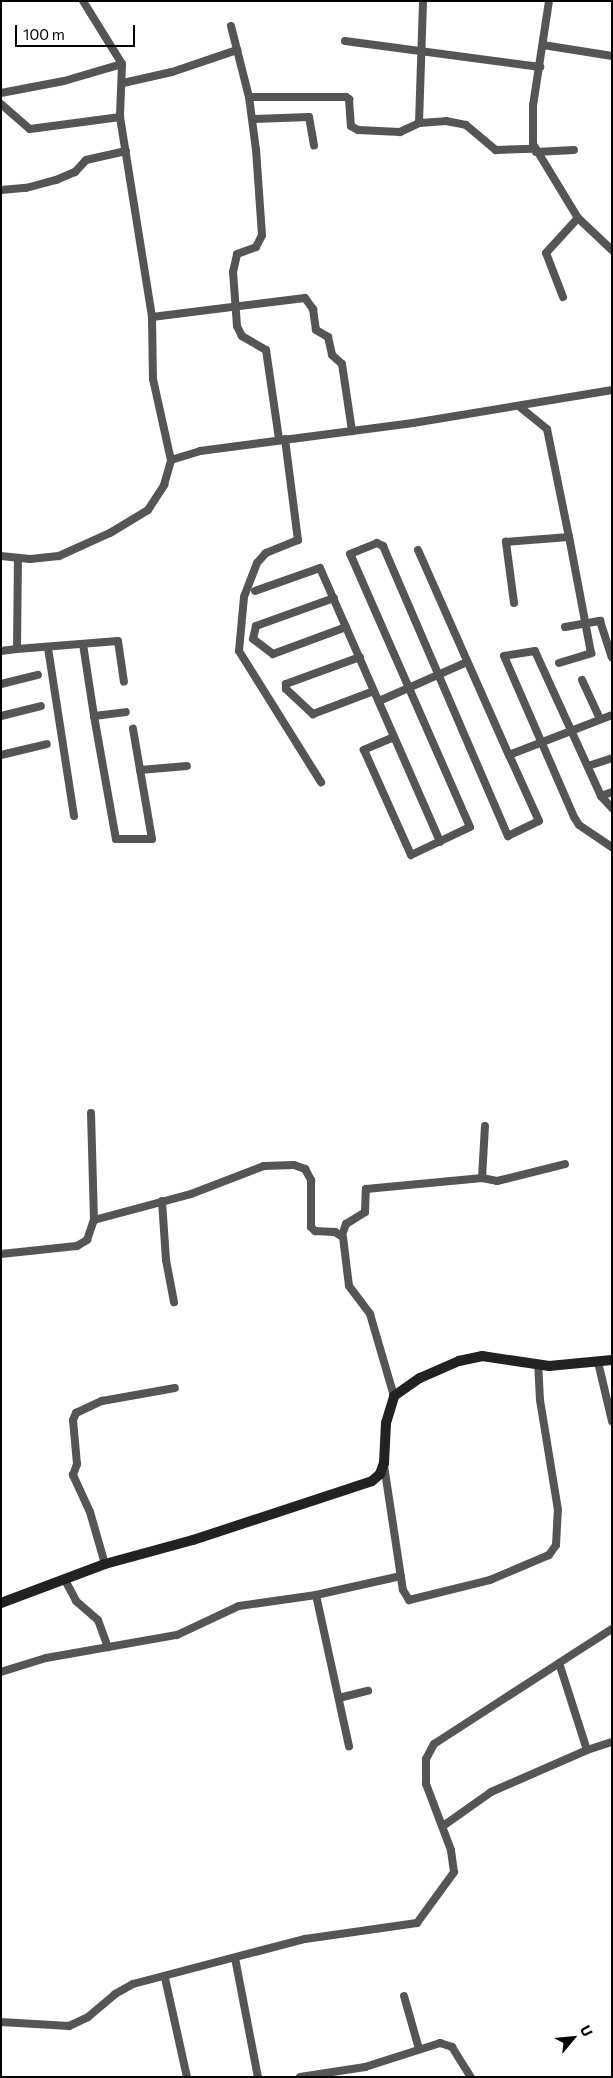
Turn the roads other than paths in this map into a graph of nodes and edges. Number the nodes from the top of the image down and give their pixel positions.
1 (83, 1) edge
2 (422, 1) edge
3 (549, 1) edge
4 (231, 26) dead end
5 (346, 41) dead end
6 (544, 45) junction
7 (237, 50) junction
8 (422, 50) junction
9 (612, 56) edge
10 (122, 64) junction
11 (540, 67) junction
12 (123, 83) junction
13 (1, 93) edge
14 (249, 97) junction
15 (1, 104) edge
16 (120, 117) junction
17 (253, 119) junction
18 (419, 123) junction
19 (314, 146) dead end
20 (535, 150) junction
21 (574, 150) dead end
22 (126, 151) junction
23 (1, 190) edge
24 (578, 218) junction
25 (612, 250) edge
26 (562, 298) dead end
27 (237, 308) junction
28 (152, 317) junction
29 (612, 390) edge
30 (520, 407) junction
31 (352, 431) junction
32 (282, 439) junction
33 (171, 460) junction
34 (569, 537) junction
35 (418, 550) dead end
36 (1, 556) edge
37 (18, 559) junction
38 (255, 591) dead end
39 (334, 598) junction
40 (514, 603) dead end
41 (584, 624) junction
42 (346, 627) junction
43 (565, 628) dead end
44 (84, 644) junction
45 (48, 648) junction
46 (17, 649) junction
47 (1, 650) edge
48 (360, 657) junction
49 (612, 657) edge
50 (467, 662) junction
51 (559, 663) dead end
52 (38, 675) dead end
53 (438, 675) junction
54 (582, 680) dead end
55 (124, 682) dead end
56 (1, 684) edge
57 (408, 688) junction
58 (374, 691) junction
59 (379, 701) junction
60 (41, 706) dead end
61 (126, 712) dead end
62 (612, 715) edge
63 (1, 716) edge
64 (94, 716) junction
65 (600, 719) junction
66 (133, 729) dead end
67 (572, 731) junction
68 (394, 737) junction
69 (542, 742) junction
70 (47, 744) dead end
71 (1, 755) edge
72 (509, 755) junction
73 (612, 758) edge
74 (187, 766) dead end
75 (588, 766) junction
76 (140, 770) junction
77 (321, 782) dead end
78 (612, 792) edge
79 (601, 796) junction
80 (612, 808) edge
81 (74, 816) dead end
82 (440, 842) junction
83 (612, 847) edge
84 (91, 1113) dead end
85 (485, 1126) dead end
86 (565, 1164) dead end
87 (482, 1178) junction
88 (162, 1201) junction
89 (94, 1220) junction
90 (342, 1235) junction
91 (1, 1254) edge
92 (174, 1302) dead end
93 (612, 1360) edge
94 (598, 1362) junction
95 (538, 1365) junction
96 (175, 1388) dead end
97 (394, 1396) junction
98 (612, 1421) edge
99 (384, 1463) junction
100 (105, 1564) junction
101 (401, 1576) junction
102 (65, 1580) junction
103 (316, 1595) junction
104 (1, 1603) edge
105 (612, 1629) edge
106 (108, 1647) junction
107 (559, 1663) junction
108 (1, 1672) edge
109 (368, 1692) dead end
110 (339, 1698) junction
111 (612, 1742) edge
112 (349, 1746) dead end
113 (587, 1750) junction
114 (443, 1826) junction
115 (235, 1958) junction
116 (165, 1978) junction
117 (404, 1996) dead end
118 (1, 2022) edge
119 (419, 2049) junction
120 (186, 2077) edge
121 (258, 2077) edge
122 (300, 2077) edge
123 (471, 2077) edge

1 - 10 street
2 - 8 street
3 - 6 street
4 - 7 street
5 - 8 street
6 - 9 street
6 - 11 street
7 - 12 street
7 - 14 street
8 - 11 street
8 - 18 street
10 - 12 street
10 - 13 street
11 - 20 street
12 - 16 street
14 - 17 street
14 - 18 street
15 - 16 street
16 - 22 street
17 - 19 street
17 - 27 street
18 - 20 street
20 - 21 street
20 - 24 street
22 - 23 street
22 - 28 street
24 - 25 street
24 - 26 street
27 - 28 street
27 - 31 street
27 - 32 street
28 - 33 street
29 - 30 street
30 - 31 street
30 - 34 street
31 - 32 street
32 - 33 street
32 - 77 street
33 - 37 street
34 - 40 street
34 - 41 street
35 - 50 street
36 - 37 street
37 - 46 street
38 - 39 street
39 - 42 street
39 - 42 street
41 - 43 street
41 - 49 street
41 - 51 street
42 - 48 street
44 - 45 street
44 - 55 street
44 - 64 street
45 - 46 street
45 - 81 street
46 - 47 street
48 - 58 street
48 - 58 street
50 - 53 street
50 - 72 street
52 - 56 street
53 - 57 street
53 - 57 street
53 - 72 street
54 - 65 street
57 - 59 street
57 - 82 street
58 - 59 street
59 - 68 street
60 - 63 street
61 - 64 street
62 - 65 street
64 - 76 street
65 - 67 street
66 - 76 street
67 - 69 street
67 - 69 street
67 - 75 street
68 - 82 street
68 - 82 street
69 - 72 street
69 - 83 street
70 - 71 street
73 - 75 street
74 - 76 street
75 - 79 street
78 - 79 street
79 - 80 street
84 - 89 street
85 - 87 street
86 - 87 street
87 - 90 street
88 - 89 street
88 - 90 street
88 - 92 street
89 - 91 street
90 - 97 street
93 - 94 street
94 - 95 street
94 - 98 street
95 - 97 street
95 - 101 street
96 - 100 street
97 - 99 street
99 - 100 street
99 - 101 street
100 - 102 street
101 - 103 street
102 - 104 street
102 - 106 street
103 - 106 street
103 - 110 street
105 - 107 street
106 - 108 street
107 - 113 street
107 - 114 street
109 - 110 street
110 - 112 street
111 - 113 street
113 - 114 street
114 - 115 street
115 - 116 street
115 - 121 street
116 - 118 street
116 - 120 street
117 - 119 street
119 - 122 street
119 - 123 street

